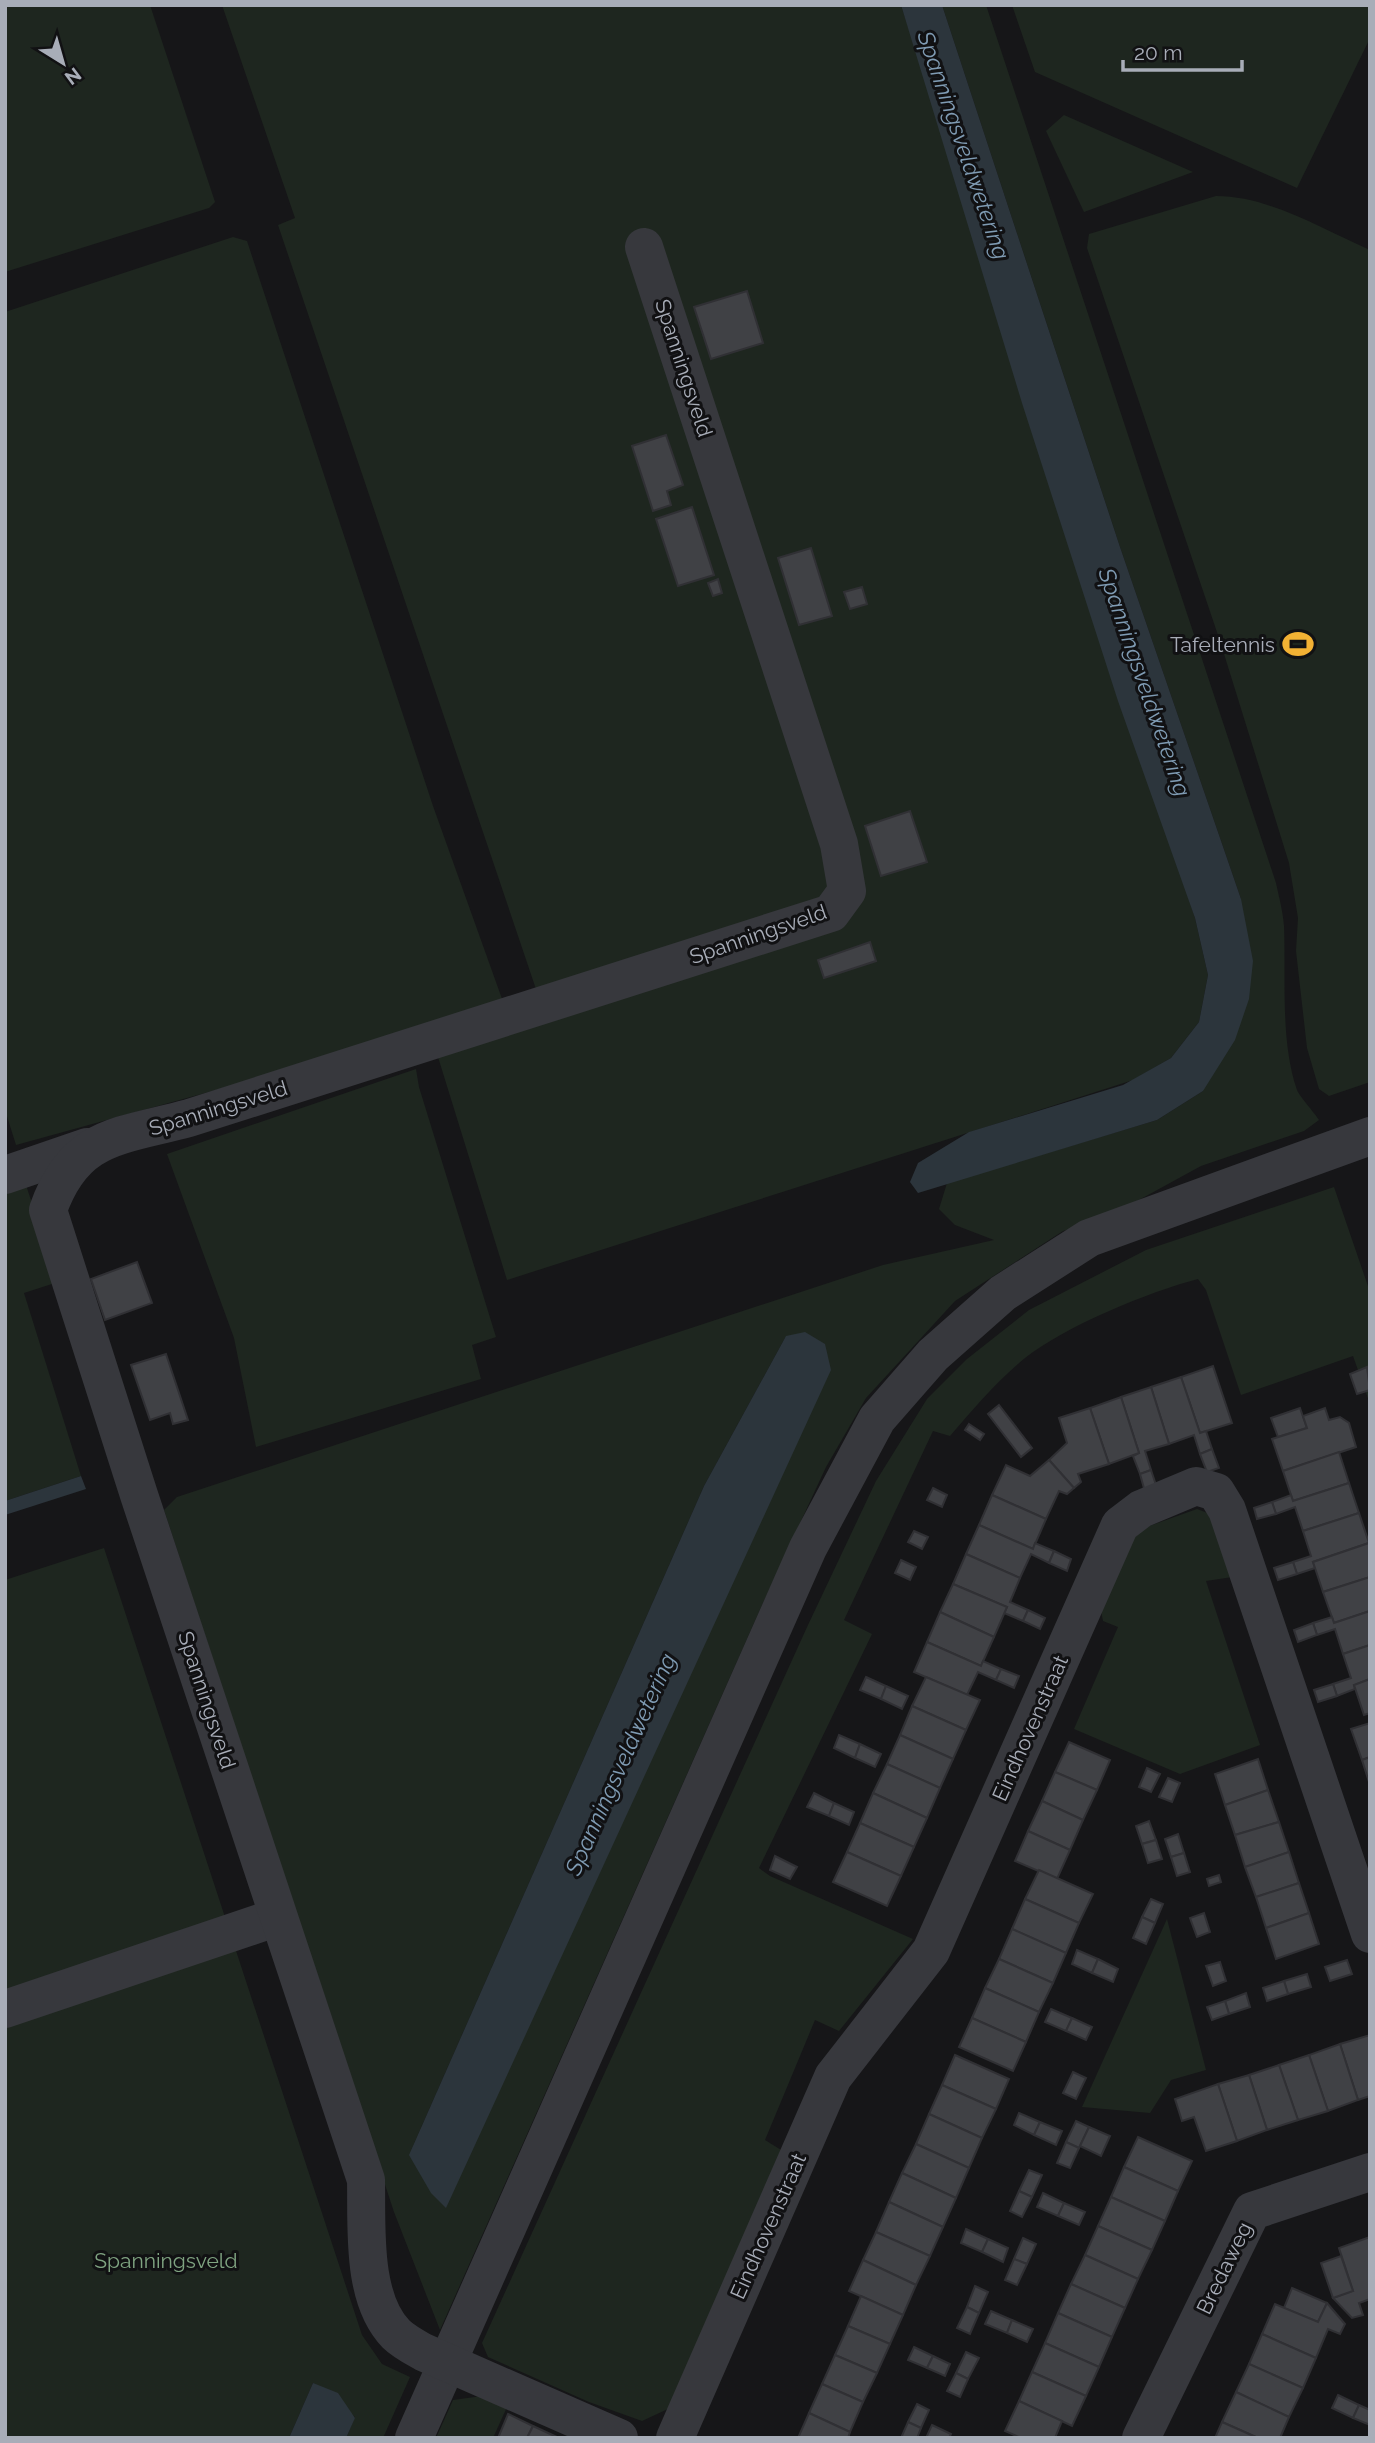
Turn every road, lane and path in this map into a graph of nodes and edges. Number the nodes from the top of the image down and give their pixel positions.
1 (644, 247) dead end
2 (1370, 1136) edge
3 (96, 1144) junction
4 (5, 1175) edge
5 (278, 1917) junction
6 (1370, 1934) edge
7 (5, 2009) edge
8 (1370, 2172) edge
9 (449, 2361) junction
10 (414, 2438) edge
11 (619, 2438) edge
12 (675, 2438) edge
13 (1141, 2438) edge

1 - 3 street, Spanningsveld
2 - 9 street
3 - 4 street, Spanningsveld
3 - 5 street, Spanningsveld
5 - 7 street
5 - 9 street, Spanningsveld
6 - 12 street, Eindhovenstraat
8 - 13 street, Bredaweg
9 - 10 street
9 - 11 street, Spanningsveld

